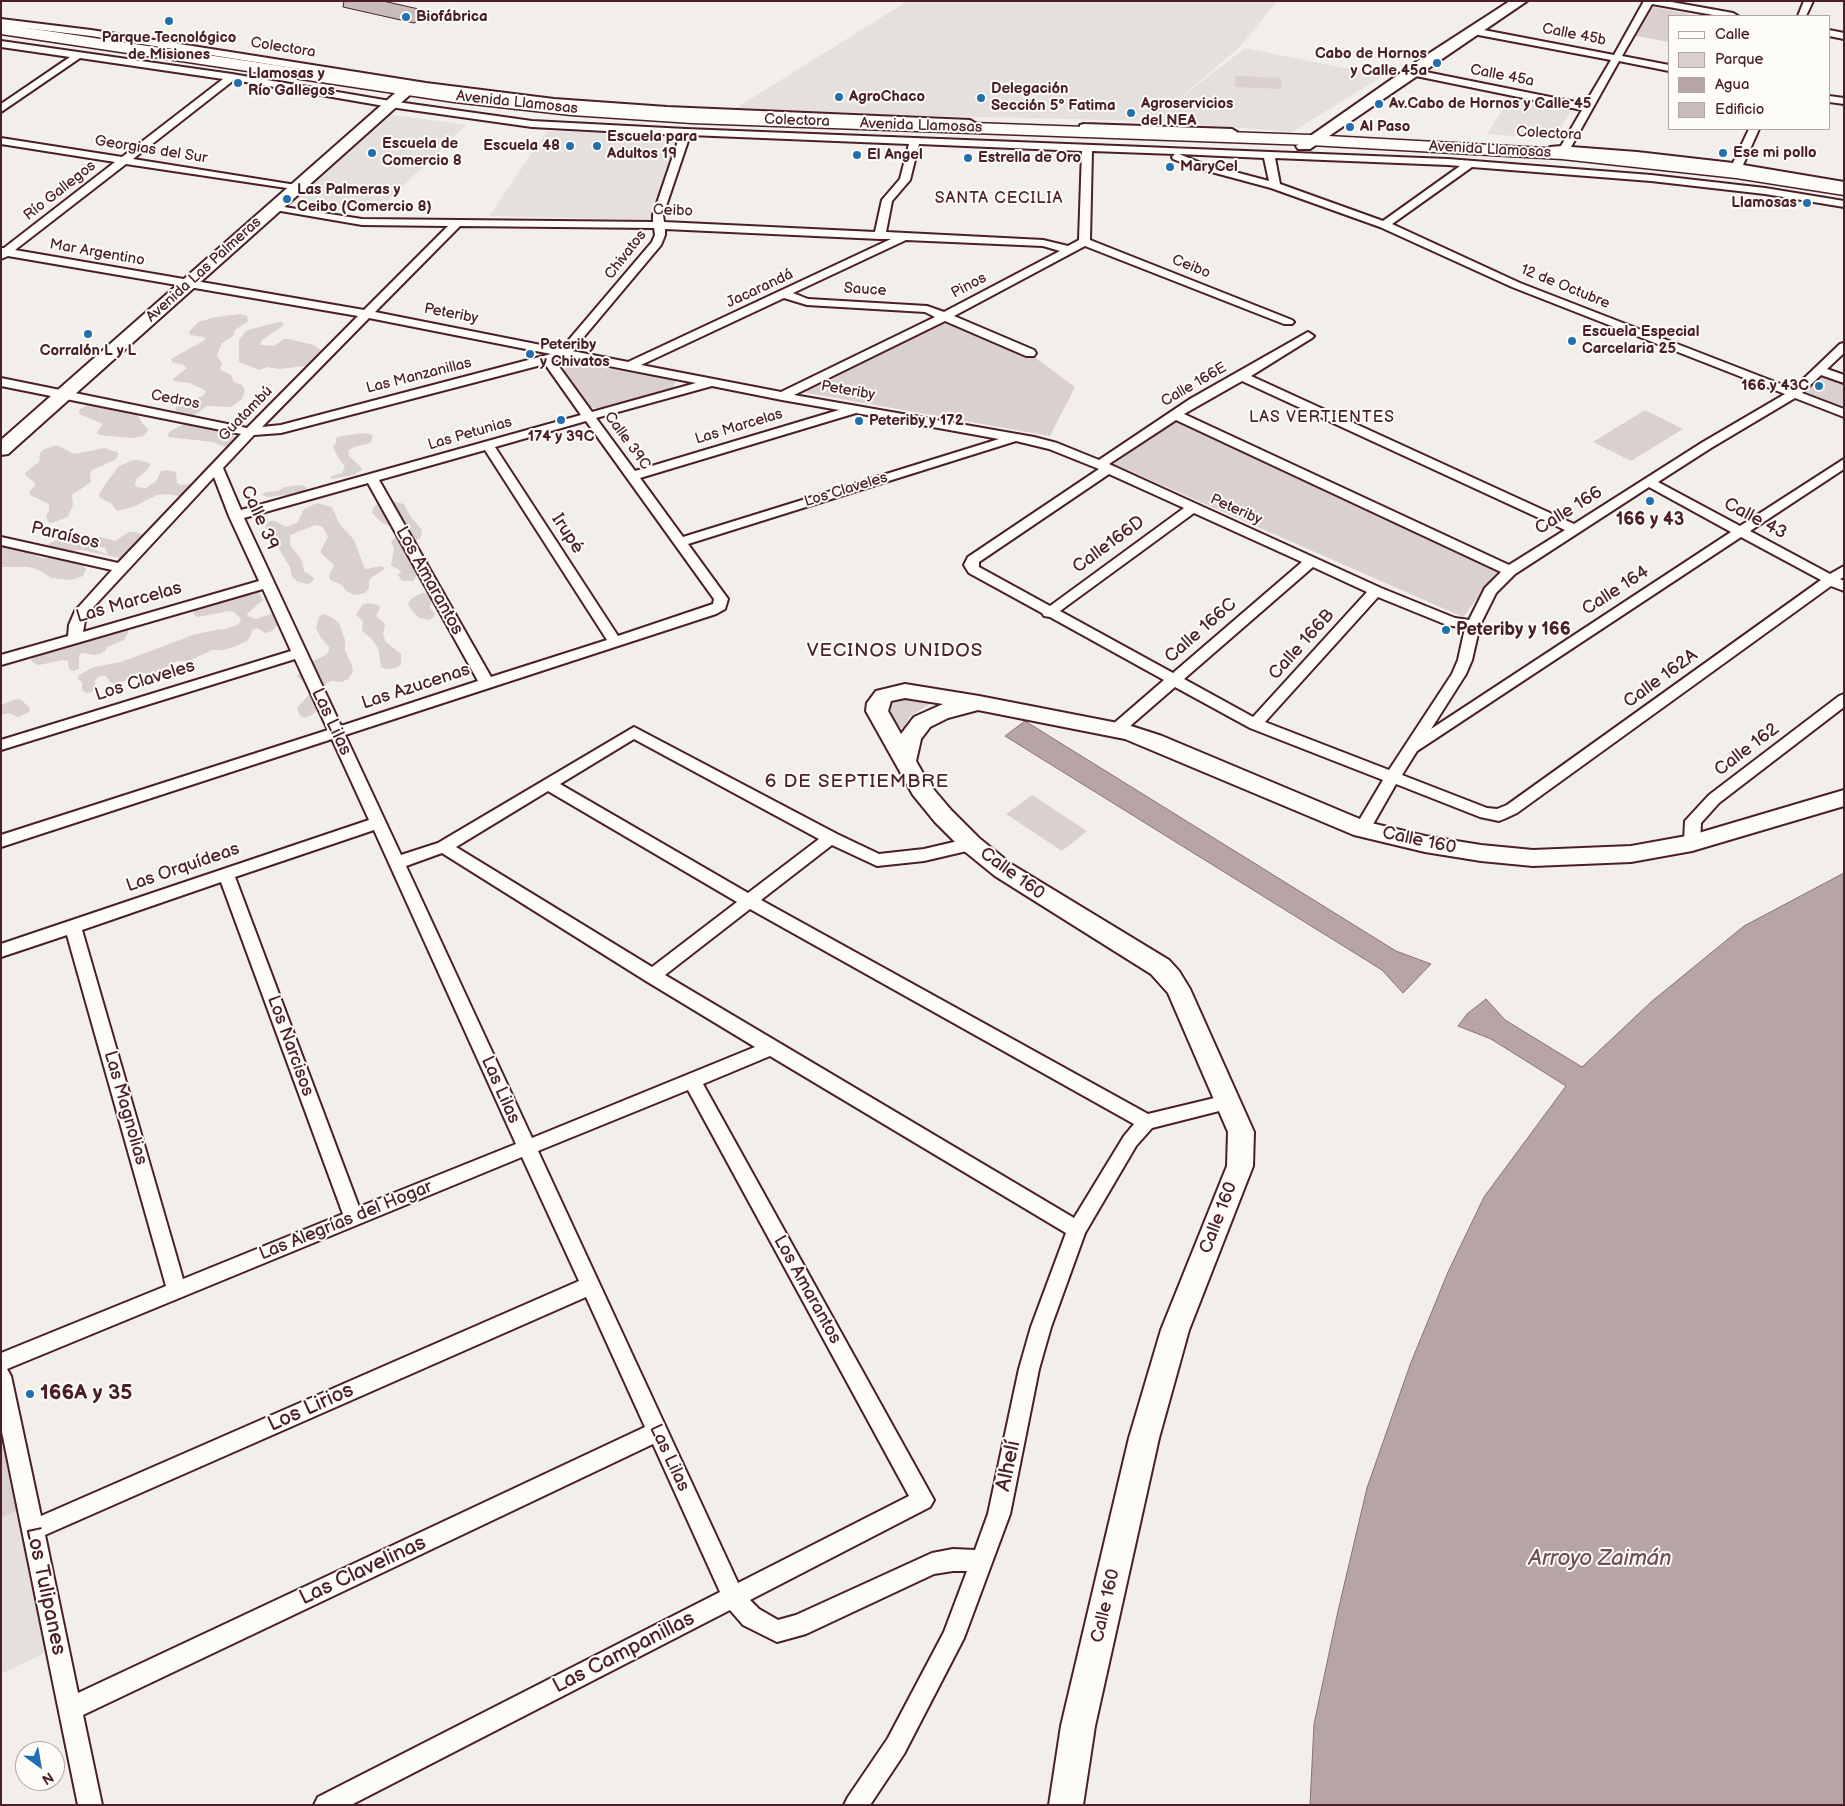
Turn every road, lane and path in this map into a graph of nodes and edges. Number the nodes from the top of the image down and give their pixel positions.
1 (1520, 1) edge
2 (1650, 1) edge
3 (1809, 1) edge
4 (1727, 15) edge
5 (1802, 15) edge
6 (1, 22) edge
7 (1, 29) edge
8 (1474, 31) junction
9 (1830, 34) edge
10 (1, 36) edge
11 (1844, 36) edge
12 (1, 44) edge
13 (79, 55) junction
14 (1617, 58) junction
15 (1668, 68) edge
16 (1411, 72) junction
17 (232, 77) junction
18 (370, 88) junction
19 (403, 93) junction
20 (1830, 98) edge
21 (1844, 101) edge
22 (1588, 108) junction
23 (1, 109) edge
24 (568, 115) junction
25 (532, 124) junction
26 (1754, 130) edge
27 (686, 132) junction
28 (1103, 135) junction
29 (1, 141) edge
30 (915, 141) junction
31 (1310, 141) junction
32 (1087, 148) junction
33 (1564, 150) junction
34 (1168, 152) junction
35 (1269, 155) junction
36 (124, 160) junction
37 (1448, 162) joint
38 (1469, 164) junction
39 (1737, 167) junction
40 (1686, 173) junction
41 (1844, 185) edge
42 (1275, 186) junction
43 (296, 188) junction
44 (1844, 190) edge
45 (1764, 191) junction
46 (1844, 196) edge
47 (1844, 204) edge
48 (275, 207) junction
49 (458, 222) junction
50 (1384, 224) junction
51 (658, 225) junction
52 (880, 236) junction
53 (904, 237) junction
54 (1084, 242) junction
55 (1070, 250) junction
56 (3, 253) edge
57 (188, 284) junction
58 (784, 294) junction
59 (365, 314) junction
60 (944, 317) junction
61 (1288, 322) dead end
62 (1308, 336) dead end
63 (1844, 346) edge
64 (565, 352) junction
65 (1030, 353) dead end
66 (548, 360) junction
67 (628, 366) junction
68 (1820, 370) junction
69 (1242, 376) junction
70 (1844, 379) edge
71 (1, 382) edge
72 (712, 382) junction
73 (1794, 394) junction
74 (63, 395) junction
75 (782, 396) junction
76 (857, 409) junction
77 (1844, 414) edge
78 (1174, 415) junction
79 (589, 417) junction
80 (281, 428) joint
81 (250, 432) junction
82 (1013, 438) junction
83 (488, 445) junction
84 (1, 450) edge
85 (1844, 464) edge
86 (217, 468) junction
87 (1103, 468) junction
88 (632, 476) junction
89 (372, 478) junction
90 (1649, 482) junction
91 (1192, 508) junction
92 (236, 516) junction
93 (1575, 530) junction
94 (1739, 533) junction
95 (1, 541) edge
96 (679, 542) junction
97 (1311, 562) junction
98 (121, 568) junction
99 (1844, 570) edge
100 (1510, 571) junction
101 (267, 583) junction
102 (1837, 584) edge
103 (1376, 591) junction
104 (721, 599) joint
105 (1049, 613) junction
106 (1473, 625) junction
107 (75, 639) junction
108 (615, 642) junction
109 (299, 653) junction
110 (5, 657) edge
111 (1174, 679) junction
112 (487, 684) junction
113 (1844, 699) edge
114 (979, 703) junction
115 (1256, 724) junction
116 (1117, 729) junction
117 (336, 733) junction
118 (1, 745) edge
119 (1410, 750) junction
120 (905, 761) junction
121 (1392, 778) junction
122 (548, 784) junction
123 (1844, 798) edge
124 (377, 823) junction
125 (1362, 829) junction
126 (831, 838) junction
127 (1, 841) edge
128 (1692, 843) junction
129 (971, 844) junction
130 (444, 847) junction
131 (397, 863) junction
132 (226, 874) junction
133 (749, 902) junction
134 (73, 926) junction
135 (1, 951) edge
136 (652, 976) junction
137 (771, 1048) junction
138 (691, 1079) junction
139 (1227, 1102) junction
140 (1146, 1122) junction
141 (526, 1147) junction
142 (354, 1218) junction
143 (1077, 1230) junction
144 (589, 1286) junction
145 (177, 1290) junction
146 (1, 1362) edge
147 (1, 1376) edge
148 (657, 1432) junction
149 (923, 1500) joint
150 (33, 1530) junction
151 (982, 1561) junction
152 (733, 1598) junction
153 (70, 1709) junction
154 (90, 1805) edge
155 (326, 1805) edge
156 (856, 1805) edge
157 (1066, 1805) edge

1 - 8 main road
2 - 4 street
2 - 14 street
3 - 5 street
6 - 18 street, Colectora
7 - 18 highway, Avenida Llamosas
8 - 14 street, Calle 45b
8 - 16 main road
9 - 11 street
10 - 18 highway, Avenida Llamosas
12 - 13 street
13 - 17 street
13 - 23 street
14 - 15 street, Calle 45b
14 - 22 street
16 - 22 street, Calle 45a
16 - 31 main road
17 - 18 street
17 - 36 street, Río Gallegos
18 - 19 highway, Avenida Llamosas
19 - 24 highway, Avenida Llamosas
19 - 25 street, Colectora
19 - 28 highway, Avenida Llamosas
19 - 43 main road, Avenida Las Palmeras
20 - 21 street
22 - 33 street
24 - 25 highway
24 - 28 highway, Avenida Llamosas
25 - 27 street, Colectora
26 - 39 street
27 - 30 street, Colectora
27 - 51 street, Chivatos
28 - 31 highway, Avenida Llamosas
28 - 32 street, Colectora
28 - 34 street, Colectora
29 - 36 street, Georgias del Sur
30 - 32 street, Colectora
30 - 52 street
31 - 33 street, Colectora
31 - 35 street, Colectora
31 - 40 highway, Avenida Llamosas
31 - 44 highway, Avenida Llamosas
32 - 54 street
33 - 39 street, Colectora
34 - 35 street, Colectora
34 - 42 street, 12 de Octubre
35 - 37 street, Colectora
35 - 42 street
36 - 43 street, Georgias del Sur
36 - 56 street, Río Gallegos
37 - 38 street
38 - 45 street, Colectora
38 - 50 street
39 - 41 street, Colectora
40 - 45 highway
40 - 46 highway, Avenida Llamosas
42 - 50 street, 12 de Octubre
43 - 48 main road, Avenida Las Palmeras
45 - 47 street, Colectora
48 - 49 street, Ceibo
48 - 57 main road, Avenida Las Palmeras
49 - 51 street, Ceibo
49 - 59 street, Guatambú
50 - 73 street, 12 de Octubre
51 - 52 street, Ceibo
51 - 64 street, Chivatos
52 - 53 street, Ceibo
53 - 55 street, Ceibo
53 - 58 street, Jacarandá
54 - 55 street, Pinos
54 - 61 street, Ceibo
55 - 60 street, Pinos
56 - 57 street, Mar Argentino
57 - 59 street, Peteriby
57 - 74 main road, Avenida Las Palmeras
58 - 60 street, Sauce
58 - 67 street, Jacarandá
59 - 64 street, Peteriby
59 - 81 street, Guatambú
60 - 65 street, Sauce
60 - 75 street, Pinos
62 - 69 street, Calle 166E
63 - 68 street, Calle 166
64 - 66 street, Las Manzanillas
64 - 67 street, Peteriby
66 - 79 street, Calle 39C
66 - 80 street, Las Manzanillas
67 - 72 street, Peteriby
68 - 70 street
68 - 73 street, Calle 166
69 - 78 street, Calle 166E
69 - 93 street
71 - 74 street, Cedros
72 - 75 street, Peteriby
72 - 79 street, Las Petunias
73 - 77 street, 12 de Octubre
73 - 90 street, Calle 166
74 - 81 street, Cedros
74 - 84 main road, Avenida Las Palmeras
75 - 76 street, Peteriby
76 - 82 street, Peteriby
76 - 88 street, Las Marcelas
78 - 87 street, Calle 166E
78 - 100 street
79 - 83 street, Las Petunias
79 - 88 street, Calle 39C
80 - 81 street, Cedros
81 - 86 street, Guatambú
82 - 87 street, Peteriby
82 - 96 street, Los Claveles
83 - 89 street, Las Petunias
83 - 108 street, Irupé
85 - 94 street, Calle 164
86 - 92 street, Calle 39
86 - 98 street, Guatambú
87 - 91 street, Peteriby
87 - 105 street, Calle 166E
88 - 96 street, Calle 39C
89 - 92 street, Las Petunias
89 - 112 street, Los Amarantos
90 - 93 street, Calle 166
90 - 94 street, Calle 43
91 - 97 street, Peteriby
91 - 105 street, Calle166D
92 - 101 street, Calle 39
93 - 100 street, Calle 166
94 - 102 street, Calle 43
94 - 119 street, Calle 164
95 - 98 street, Paraísos
96 - 104 street, Calle 39C
97 - 103 street, Peteriby
97 - 111 street, Calle 166C
98 - 107 street, Guatambú
99 - 102 street, Calle 162A
100 - 106 street, Calle 166
101 - 107 street, Las Marcelas
101 - 109 street, Las Lilas
102 - 121 street, Calle 162A
103 - 106 street, Peteriby
103 - 115 street, Calle 166B
104 - 108 street, Las Azucenas
105 - 111 street
106 - 119 street, Calle 166
107 - 110 street, Las Marcelas
108 - 112 street, Las Azucenas
109 - 117 street, Las Lilas
109 - 118 street, Los Claveles
111 - 115 street
111 - 116 street, Calle 166C
112 - 117 street, Las Azucenas
113 - 128 street, Calle 162
114 - 116 main road, Calle 160
114 - 120 main road, Calle 160
114 - 120 main road, Calle 160
115 - 121 street
116 - 125 main road, Calle 160
117 - 124 street, Las Lilas
117 - 127 street, Las Azucenas
119 - 121 street, Calle 166
120 - 129 main road, Calle 160
121 - 125 street, Calle 166
122 - 126 street
122 - 130 street
122 - 133 street
123 - 128 main road, Calle 160
124 - 131 street, Las Lilas
124 - 132 street, Las Orquídeas
125 - 128 main road, Calle 160
126 - 129 street
126 - 133 street
129 - 139 main road, Calle 160
130 - 131 street
130 - 136 street
131 - 141 street, Las Lilas
132 - 134 street, Las Orquídeas
132 - 142 street, Los Narcisos
133 - 136 street
133 - 140 street
134 - 135 street, Las Orquídeas
134 - 145 street, Las Magnolias
136 - 137 street
137 - 138 street, Las Alegrías del Hogar
137 - 143 street
138 - 141 street, Las Alegrías del Hogar
138 - 149 street, Los Amarantos
139 - 140 street
139 - 157 main road, Calle 160
140 - 143 street, Alhelí
141 - 142 street, Las Alegrías del Hogar
141 - 144 street, Las Lilas
142 - 145 street, Las Alegrías del Hogar
143 - 151 street, Alhelí
144 - 148 street, Las Lilas
144 - 150 street, Los Lirios
145 - 146 street, Las Alegrías del Hogar
147 - 150 street, Los Tulipanes
148 - 152 street, Las Lilas
148 - 153 street, Las Clavelinas
149 - 152 street, Las Campanillas
150 - 153 street, Los Tulipanes
151 - 152 street, Las Lilas
151 - 156 street, Alhelí
152 - 155 street, Las Campanillas
153 - 154 street, Los Tulipanes

